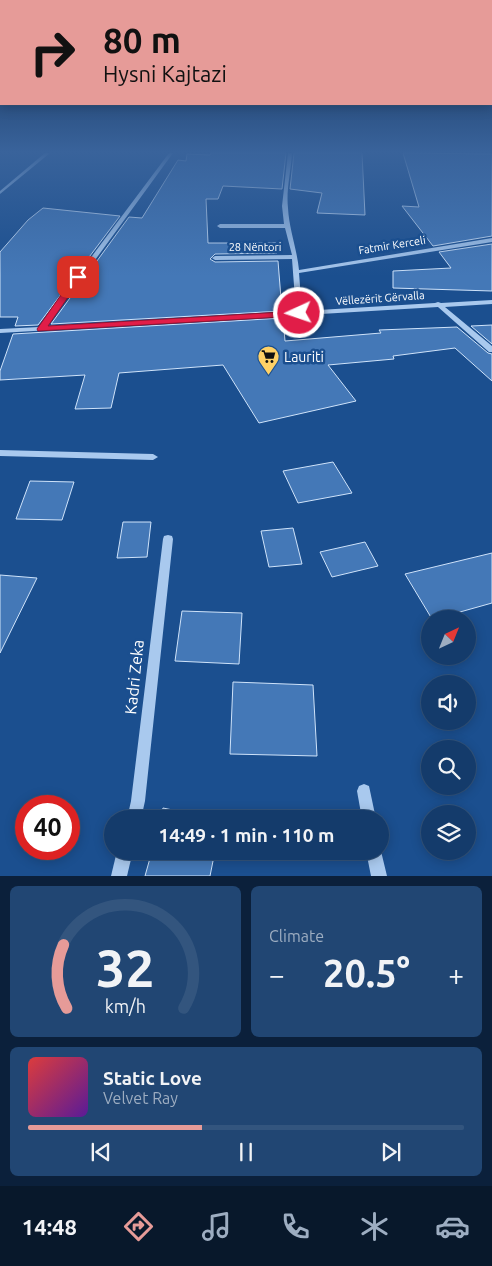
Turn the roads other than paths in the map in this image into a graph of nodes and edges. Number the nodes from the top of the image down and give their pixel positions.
1 (142, 194) edge
2 (286, 194) edge
3 (220, 226) dead end
4 (287, 226) junction
5 (492, 240) edge
6 (295, 257) junction
7 (215, 258) dead end
8 (296, 272) junction
9 (492, 302) edge
10 (438, 304) junction
11 (299, 313) junction
12 (41, 329) junction
13 (0, 331) edge
14 (492, 350) edge
15 (0, 453) edge
16 (154, 457) dead end
17 (168, 538) dead end
18 (364, 791) dead end
19 (136, 810) edge
20 (367, 810) edge
21 (123, 860) edge
22 (376, 860) edge
23 (119, 876) edge
24 (379, 876) edge

1 - 12 street
2 - 4 street, 28 Nëntori
3 - 4 street, 28 Nëntori
4 - 6 street, 28 Nëntori
5 - 8 street, Fatmir Kerceli
6 - 7 street, 28 Nëntori
6 - 8 street, 28 Nëntori
8 - 11 street, 28 Nëntori
9 - 10 street, Vëllezërit Gërvalla
10 - 11 street, Vëllezërit Gërvalla
10 - 14 street
11 - 12 street, Vëllezërit Gërvalla
12 - 13 street, Vëllezërit Gërvalla
15 - 16 street
17 - 19 street, Kadri Zeka
18 - 20 street
21 - 23 street
22 - 24 street

